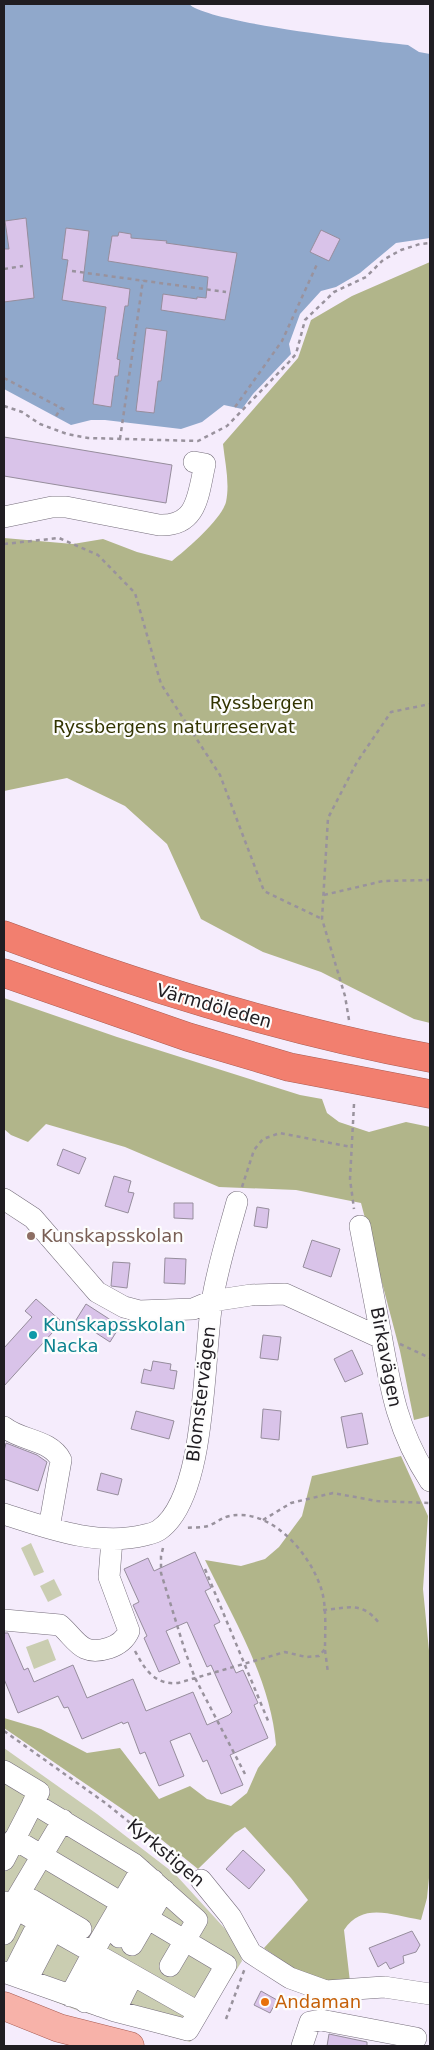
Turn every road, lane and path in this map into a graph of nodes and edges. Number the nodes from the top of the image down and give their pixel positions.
1 (430, 243) edge
2 (318, 262) dead end
3 (23, 266) dead end
4 (4, 269) edge
5 (72, 271) dead end
6 (143, 280) junction
7 (226, 292) dead end
8 (4, 378) edge
9 (4, 406) edge
10 (235, 407) dead end
11 (61, 408) junction
12 (67, 411) dead end
13 (56, 416) dead end
14 (120, 440) junction
15 (200, 463) dead end
16 (4, 517) edge
17 (4, 544) edge
18 (430, 704) edge
19 (430, 880) edge
20 (324, 895) junction
21 (322, 918) junction
22 (4, 935) edge
23 (4, 973) edge
24 (350, 1026) dead end
25 (430, 1058) edge
26 (430, 1094) edge
27 (354, 1104) dead end
28 (351, 1147) junction
29 (237, 1202) joint
30 (8, 1206) edge
31 (360, 1226) joint
32 (212, 1301) junction
33 (381, 1338) junction
34 (430, 1358) edge
35 (4, 1427) edge
36 (430, 1482) edge
37 (430, 1503) edge
38 (4, 1514) edge
39 (263, 1520) junction
40 (172, 1526) junction
41 (49, 1528) junction
42 (112, 1540) junction
43 (205, 1569) dead end
44 (323, 1610) junction
45 (4, 1620) edge
46 (379, 1623) dead end
47 (123, 1640) junction
48 (325, 1649) junction
49 (246, 1663) junction
50 (328, 1673) dead end
51 (195, 1678) junction
52 (269, 1723) dead end
53 (4, 1731) edge
54 (4, 1770) edge
55 (245, 1774) dead end
56 (33, 1803) junction
57 (63, 1820) junction
58 (9, 1845) edge
59 (42, 1855) junction
60 (201, 1880) joint
61 (164, 1890) junction
62 (25, 1914) edge
63 (154, 1921) junction
64 (4, 1934) edge
65 (251, 1953) junction
66 (127, 1956) junction
67 (12, 1972) edge
68 (430, 1994) edge
69 (93, 2004) junction
70 (4, 2006) edge
71 (201, 2006) junction
72 (226, 2019) dead end
73 (416, 2038) dead end
74 (130, 2046) edge
75 (302, 2046) edge

1 - 14 path
2 - 10 path
3 - 4 path
5 - 6 path
6 - 7 path
6 - 14 path
8 - 11 path
9 - 14 path
11 - 12 path
11 - 13 path
15 - 16 street
17 - 21 path
18 - 20 path
19 - 20 path
20 - 21 path
21 - 24 path
22 - 25 highway, Värmdöleden
23 - 26 highway, Värmdöleden
27 - 28 path
28 - 29 path
28 - 31 path
29 - 32 street, Blomstervägen
30 - 32 street
31 - 33 street, Birkavägen
32 - 33 street
32 - 40 street, Blomstervägen
33 - 34 path
33 - 36 street, Birkavägen
35 - 41 street
37 - 39 path
38 - 41 street, Blomstervägen
39 - 40 path
39 - 44 path
40 - 42 street, Blomstervägen
40 - 51 path
41 - 42 street, Blomstervägen
42 - 47 street
43 - 49 path
44 - 46 path
44 - 48 path
45 - 47 street
47 - 51 path
48 - 49 path
48 - 50 path
49 - 51 path
49 - 52 path
51 - 55 path
53 - 60 path, Kyrkstigen
54 - 56 street
56 - 57 street
56 - 58 street
57 - 59 street
57 - 61 street
58 - 59 street
59 - 62 street
59 - 63 street
60 - 65 street, Kyrkstigen
61 - 63 street
61 - 63 street
61 - 63 street
62 - 64 street
62 - 66 street
62 - 66 street
62 - 67 street
62 - 67 street
63 - 66 street
63 - 66 street
63 - 66 street
63 - 71 street
65 - 68 street, Kyrkstigen
65 - 72 path
66 - 69 street
66 - 69 street
66 - 71 street
66 - 71 street
67 - 69 street
69 - 71 street
70 - 74 main road
73 - 75 street

